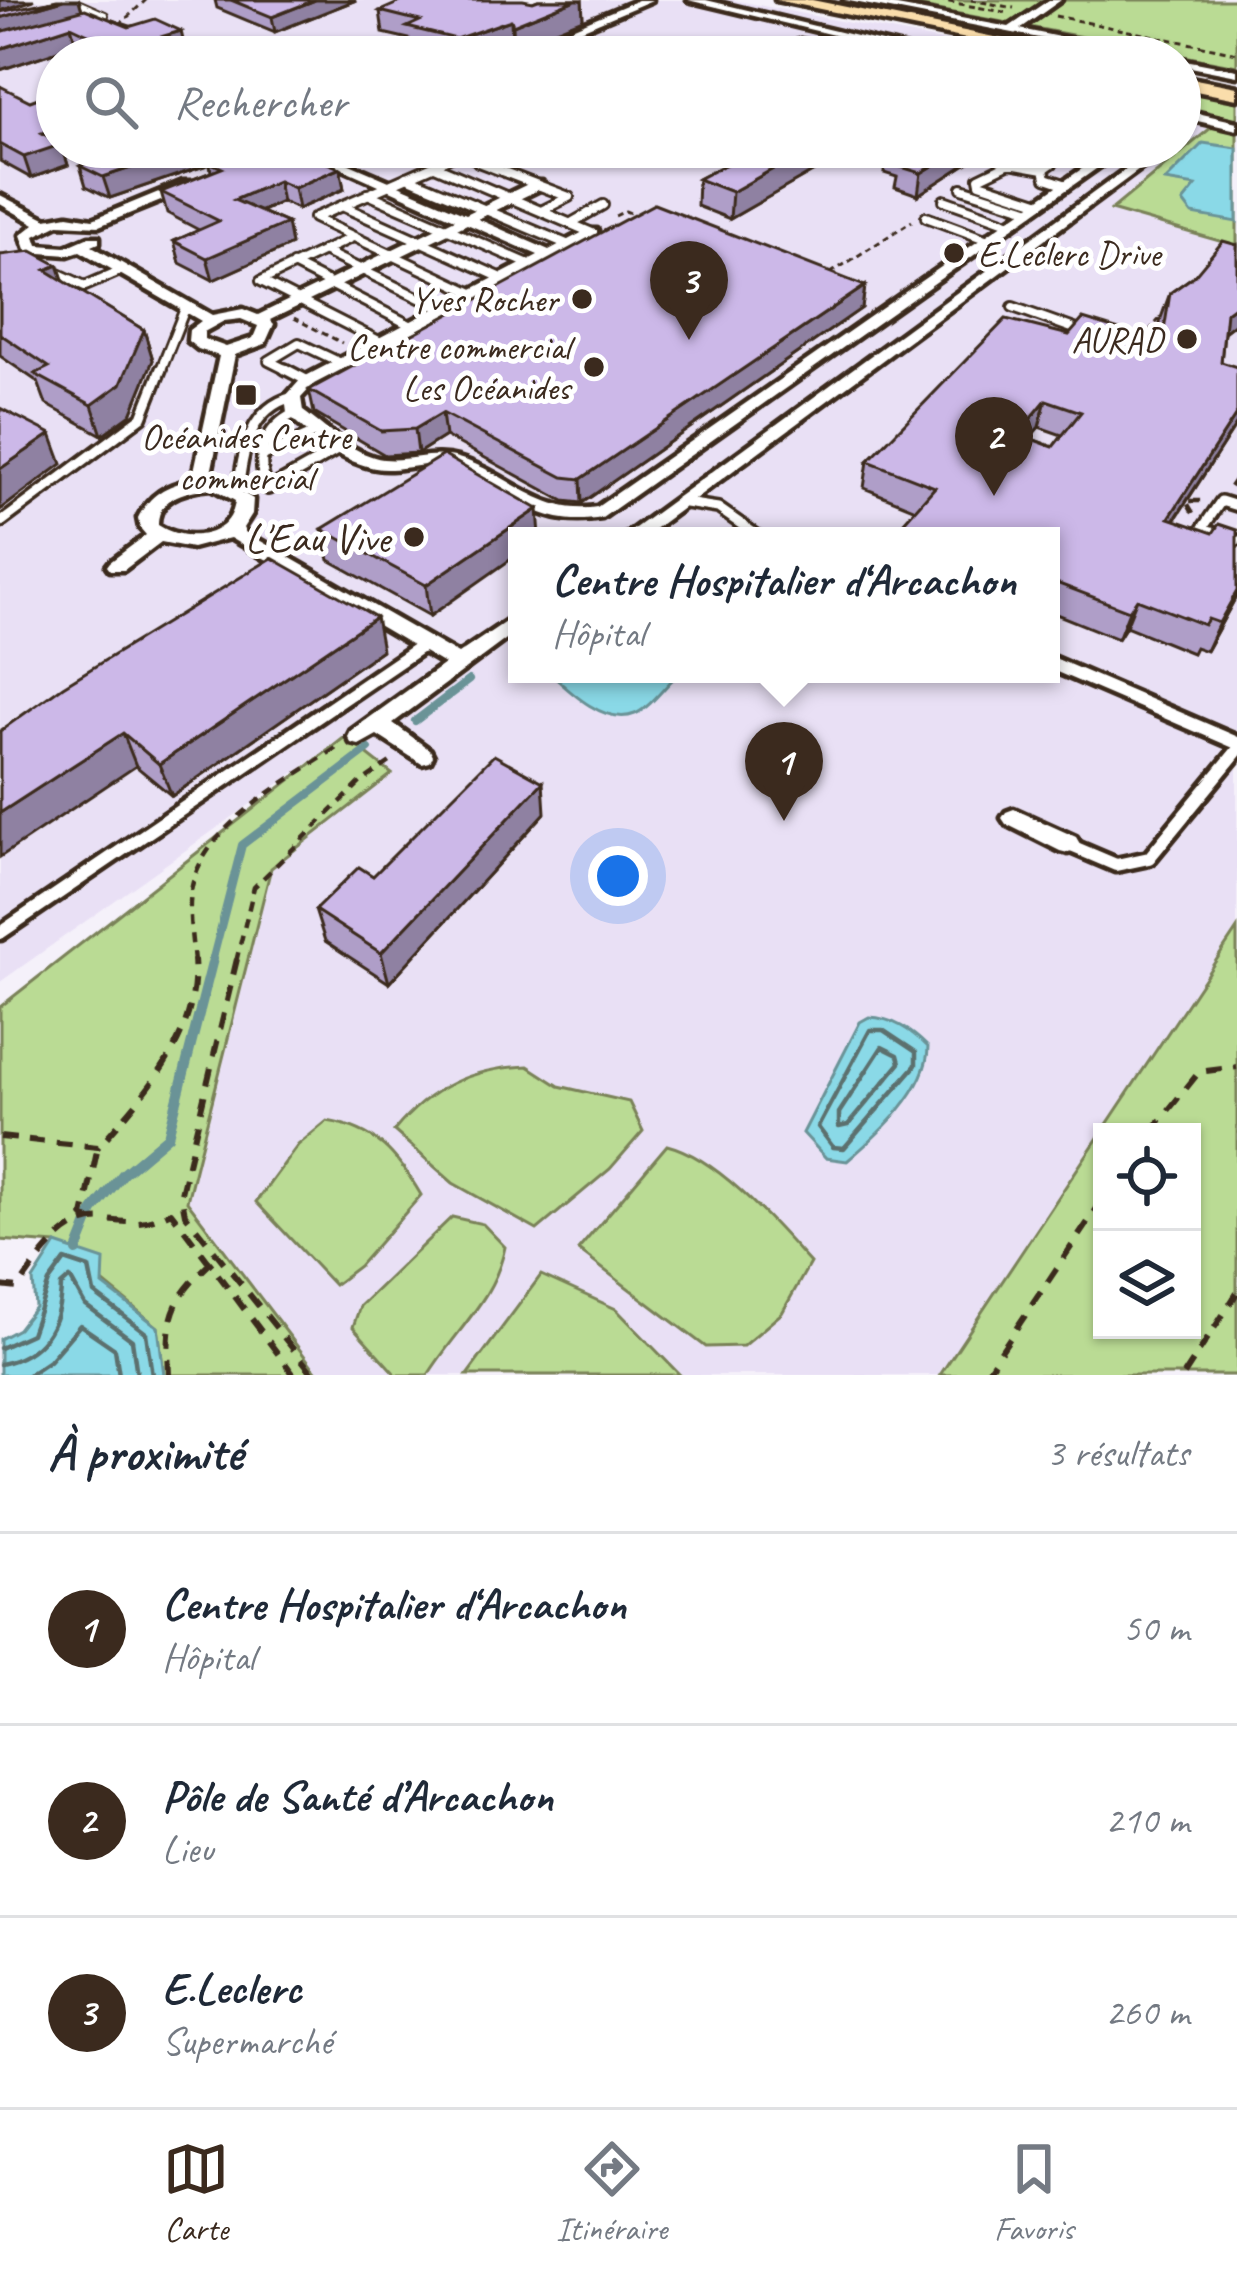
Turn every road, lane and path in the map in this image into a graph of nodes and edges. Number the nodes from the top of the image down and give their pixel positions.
1 (146, 0) edge
2 (647, 0) edge
3 (693, 0) edge
4 (754, 0) edge
5 (785, 0) edge
6 (849, 0) edge
7 (971, 0) edge
8 (1056, 0) edge
9 (60, 10) edge
10 (1039, 13) junction
11 (84, 21) edge
12 (118, 26) edge
13 (1011, 30) junction
14 (559, 36) edge
15 (848, 36) edge
16 (940, 36) edge
17 (973, 36) edge
18 (1043, 36) edge
19 (1153, 36) edge
20 (1201, 46) edge
21 (1237, 53) edge
22 (1201, 66) edge
23 (1237, 73) edge
24 (1201, 85) edge
25 (1237, 90) edge
26 (1237, 104) edge
27 (1201, 114) edge
28 (1201, 116) edge
29 (1237, 126) edge
30 (349, 168) edge
31 (430, 168) edge
32 (440, 168) edge
33 (493, 168) edge
34 (994, 168) edge
35 (1026, 168) edge
36 (1052, 168) edge
37 (1091, 168) edge
38 (1134, 168) edge
39 (1045, 174) junction
40 (407, 177) junction
41 (198, 181) edge
42 (389, 185) junction
43 (537, 185) junction
44 (1066, 185) junction
45 (962, 188) dead end
46 (368, 194) junction
47 (512, 197) junction
48 (0, 199) edge
49 (944, 200) dead end
50 (1031, 203) junction
51 (603, 205) dead end
52 (342, 206) junction
53 (485, 210) junction
54 (543, 210) junction
55 (927, 214) joint
56 (466, 219) junction
57 (650, 220) edge
58 (573, 222) junction
59 (94, 223) junction
60 (45, 224) junction
61 (1011, 224) junction
62 (447, 229) junction
63 (592, 233) junction
64 (352, 237) junction
65 (988, 240) junction
66 (420, 241) junction
67 (569, 244) junction
68 (84, 247) junction
69 (32, 249) junction
70 (323, 251) junction
71 (392, 255) junction
72 (549, 255) junction
73 (967, 255) junction
74 (12, 256) edge
75 (293, 266) junction
76 (531, 266) junction
77 (1000, 267) junction
78 (122, 270) junction
79 (362, 270) junction
80 (33, 271) edge
81 (832, 272) edge
82 (504, 279) junction
83 (331, 285) junction
84 (476, 294) junction
85 (299, 300) junction
86 (1173, 301) edge
87 (1013, 307) dead end
88 (191, 309) junction
89 (278, 310) junction
90 (444, 310) junction
91 (261, 319) junction
92 (210, 320) junction
93 (414, 327) junction
94 (1092, 335) edge
95 (383, 343) junction
96 (1154, 350) edge
97 (228, 352) junction
98 (362, 354) junction
99 (343, 364) junction
100 (308, 382) junction
101 (294, 405) junction
102 (319, 431) junction
103 (344, 446) junction
104 (262, 456) junction
105 (200, 483) junction
106 (238, 491) junction
107 (679, 502) junction
108 (1237, 506) edge
109 (0, 523) edge
110 (233, 527) junction
111 (645, 527) edge
112 (745, 527) edge
113 (157, 536) junction
114 (1237, 540) edge
115 (117, 566) dead end
116 (508, 628) edge
117 (426, 643) junction
118 (459, 664) junction
119 (1060, 667) edge
120 (369, 730) junction
121 (1237, 747) edge
122 (416, 751) joint
123 (1014, 818) dead end
124 (1068, 844) joint
125 (0, 933) edge
126 (1237, 1067) edge
127 (1158, 1123) edge
128 (0, 1137) edge
129 (98, 1147) junction
130 (1093, 1214) edge
131 (89, 1220) junction
132 (220, 1254) junction
133 (210, 1264) junction
134 (0, 1286) edge
135 (1237, 1293) edge
136 (169, 1375) edge
137 (294, 1375) edge
138 (314, 1375) edge
139 (985, 1375) edge
140 (1184, 1375) edge

1 - 12 path
2 - 14 street
3 - 15 street
4 - 16 highway
5 - 17 highway
6 - 13 street
7 - 10 path
8 - 10 street
9 - 11 lane
10 - 13 street
10 - 19 path
13 - 18 street
20 - 21 path
22 - 23 street
24 - 25 highway
26 - 27 highway
28 - 29 street
30 - 42 street
31 - 40 lane
32 - 47 lane
33 - 43 lane
34 - 50 lane
35 - 39 lane
36 - 39 lane
37 - 44 street
38 - 77 street
39 - 44 lane
39 - 50 lane
40 - 42 lane
40 - 53 lane
41 - 59 street
42 - 46 lane
42 - 56 street
43 - 47 street
43 - 54 lane
44 - 50 street
45 - 50 lane
46 - 52 lane
46 - 62 lane
47 - 53 street
47 - 54 lane
48 - 60 street
49 - 61 lane
50 - 61 street
51 - 58 lane
52 - 64 lane
52 - 66 lane
53 - 56 street
53 - 67 lane
54 - 58 lane
55 - 65 lane
55 - 81 path
56 - 62 street
56 - 72 street
57 - 63 path
58 - 63 lane
59 - 60 street
59 - 68 street
60 - 69 street
61 - 65 street
62 - 66 street
62 - 76 lane
63 - 67 street
64 - 70 lane
64 - 71 lane
65 - 73 street
66 - 71 street
66 - 82 lane
67 - 72 street
68 - 69 street
68 - 78 street
69 - 74 street
70 - 75 lane
70 - 79 lane
71 - 79 street
71 - 84 lane
72 - 76 street
73 - 77 street
73 - 103 street
75 - 83 lane
75 - 85 lane
76 - 82 street
77 - 107 street
78 - 80 lane
78 - 88 street
79 - 83 street
79 - 90 lane
82 - 84 street
83 - 85 street
83 - 93 lane
84 - 90 street
85 - 89 street
85 - 95 lane
86 - 96 path
87 - 94 lane
88 - 92 street
88 - 109 lane
89 - 91 street
89 - 98 path
90 - 93 street
91 - 92 street
91 - 97 street
92 - 97 street
93 - 95 street
95 - 98 street
97 - 105 street
98 - 99 street
99 - 100 street
99 - 100 lane
100 - 101 street
101 - 102 street
101 - 104 lane
101 - 106 lane
102 - 103 street
102 - 104 lane
103 - 104 lane
105 - 106 street
105 - 113 street
106 - 110 street
107 - 111 street
107 - 112 lane
108 - 114 lane
110 - 113 street
110 - 117 street
113 - 115 street
116 - 118 street
117 - 118 street
117 - 125 lane
118 - 120 street
119 - 121 lane
120 - 122 street
120 - 129 path
121 - 124 lane
122 - 132 path
123 - 124 street
126 - 127 path
128 - 129 path
129 - 131 path
130 - 139 path
131 - 133 path
131 - 134 path
132 - 133 path
132 - 138 path
133 - 136 path
133 - 137 path
135 - 140 path

